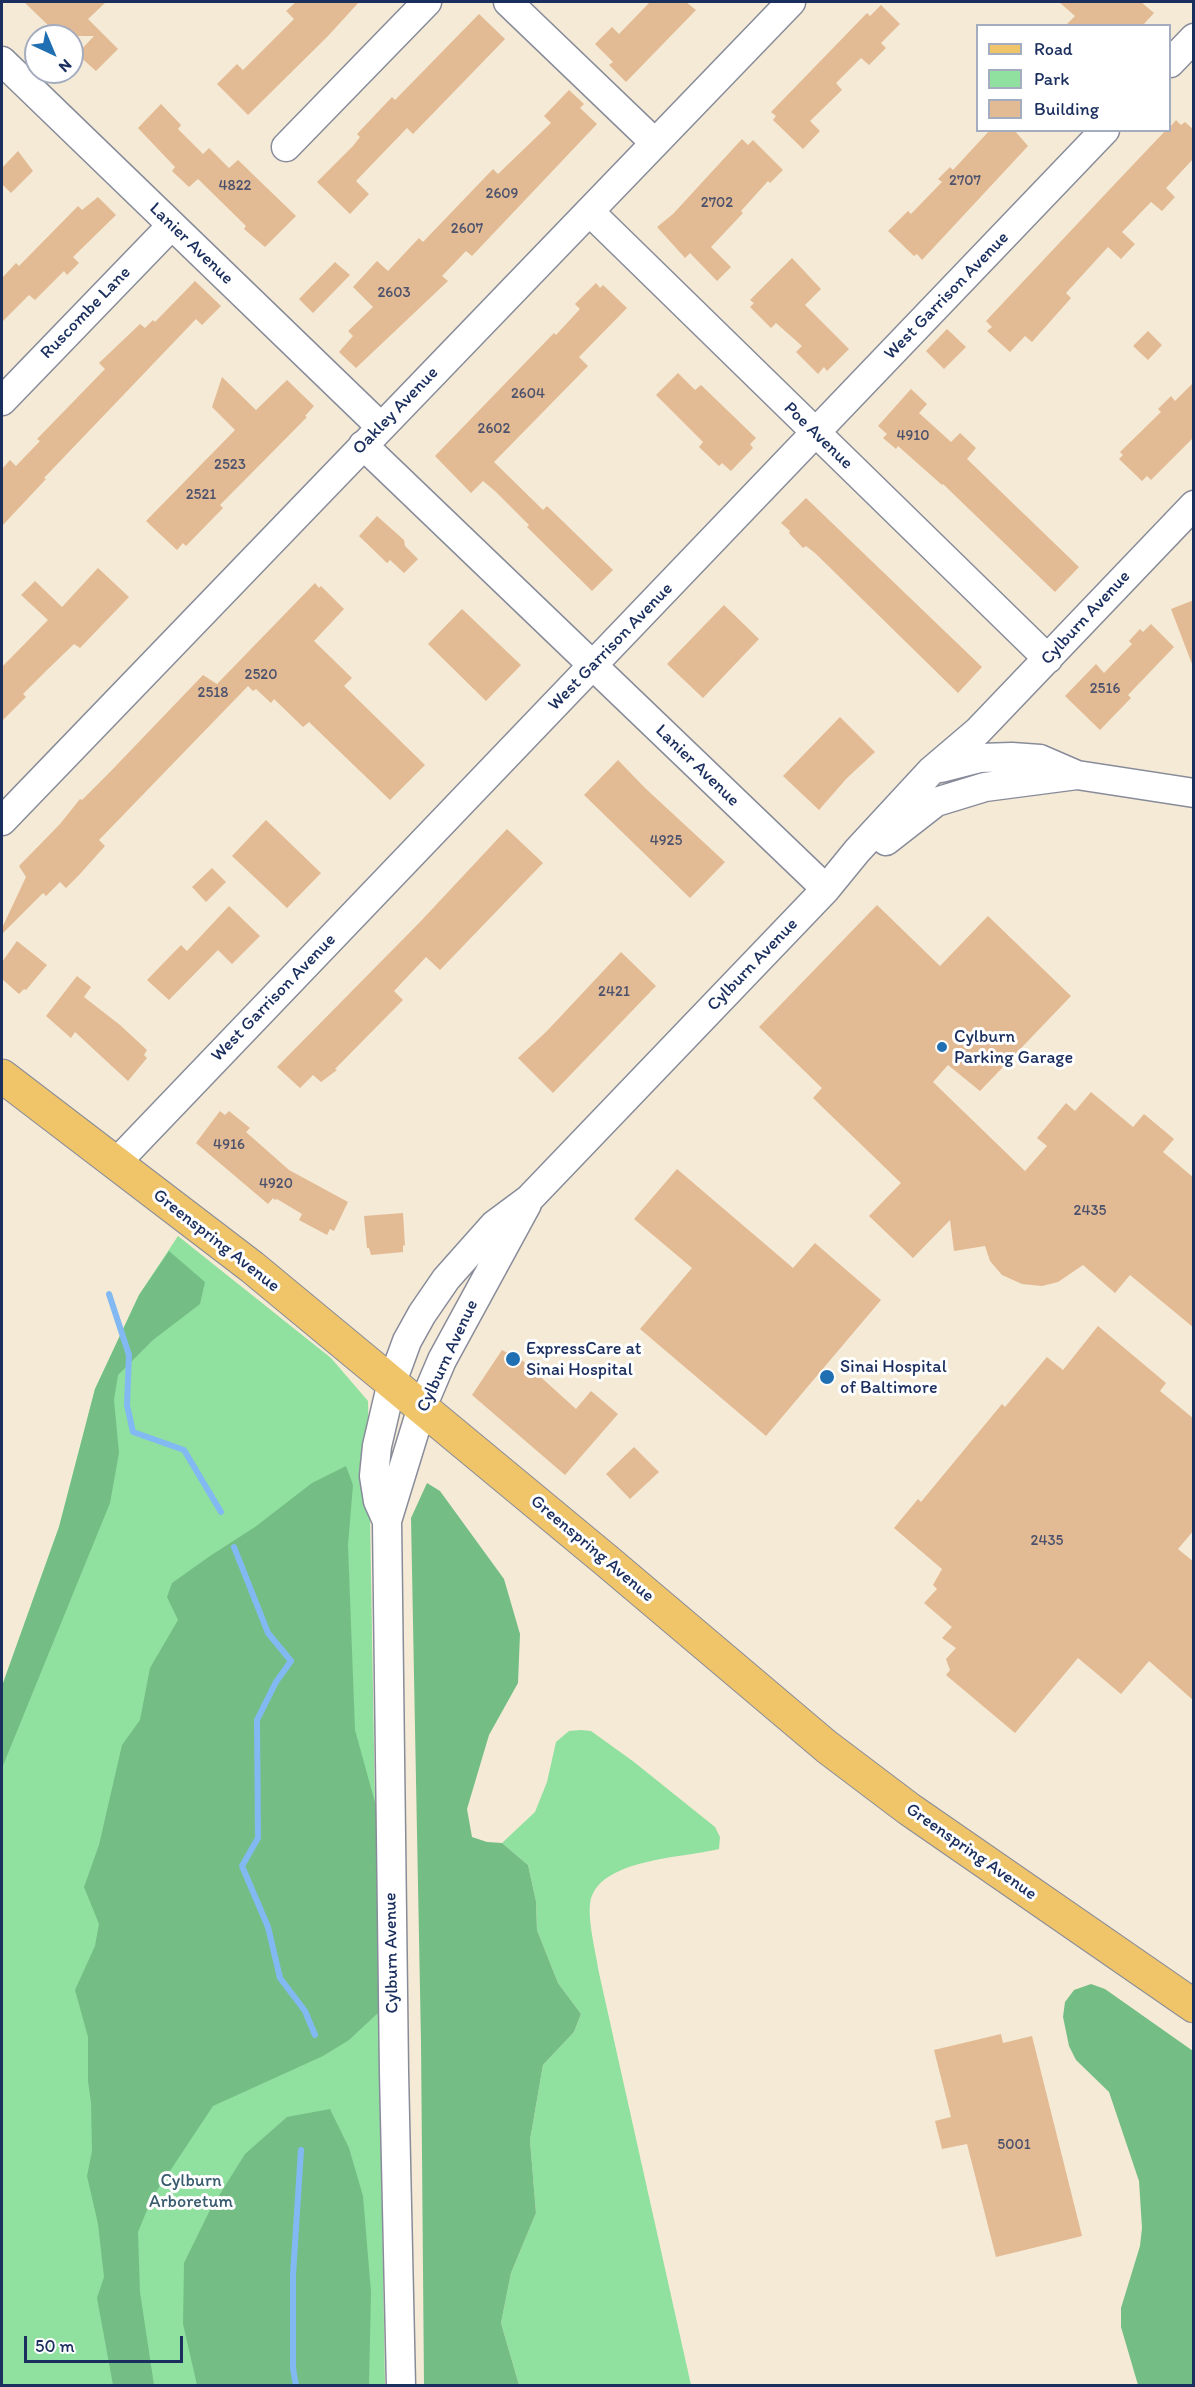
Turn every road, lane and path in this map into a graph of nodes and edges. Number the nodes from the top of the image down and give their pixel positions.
1 (427, 2) edge
2 (508, 2) edge
3 (791, 2) edge
4 (1194, 38) edge
5 (2, 61) edge
6 (1171, 62) edge
7 (1103, 132) edge
8 (655, 143) junction
9 (286, 147) dead end
10 (590, 212) junction
11 (171, 226) junction
12 (2, 401) edge
13 (815, 433) junction
14 (372, 436) junction
15 (1191, 511) edge
16 (1048, 659) junction
17 (593, 665) junction
18 (943, 767) junction
19 (1077, 775) junction
20 (1194, 793) edge
21 (2, 821) edge
22 (902, 827) junction
23 (826, 889) junction
24 (2, 1076) edge
25 (116, 1163) junction
26 (530, 1199) junction
27 (392, 1382) junction
28 (422, 1407) junction
29 (387, 1521) junction
30 (1194, 2006) edge
31 (401, 2385) edge

1 - 9 street
2 - 8 street
3 - 8 street, Oakley Avenue
4 - 6 street
5 - 11 street, Lanier Avenue
7 - 13 street, West Garrison Avenue
8 - 10 street, Oakley Avenue
10 - 13 street, Poe Avenue
10 - 14 street, Oakley Avenue
11 - 12 street, Ruscombe Lane
11 - 14 street, Lanier Avenue
13 - 16 street, Poe Avenue
13 - 17 street, West Garrison Avenue
14 - 17 street, Lanier Avenue
14 - 21 street, Oakley Avenue
15 - 16 street, Cylburn Avenue
16 - 18 street, Cylburn Avenue
17 - 23 street, Lanier Avenue
17 - 25 street, West Garrison Avenue
18 - 19 street
18 - 22 street, Cylburn Avenue
18 - 23 street, Cylburn Avenue
19 - 20 street
19 - 22 street
22 - 23 street
23 - 26 street, Cylburn Avenue
24 - 25 main road, Greenspring Avenue
25 - 27 main road, Greenspring Avenue
26 - 27 street, Cylburn Avenue
26 - 28 street, Cylburn Avenue
27 - 28 main road, Greenspring Avenue
27 - 29 street, Cylburn Avenue
28 - 29 street, Cylburn Avenue
28 - 30 main road, Greenspring Avenue
29 - 31 street, Cylburn Avenue

